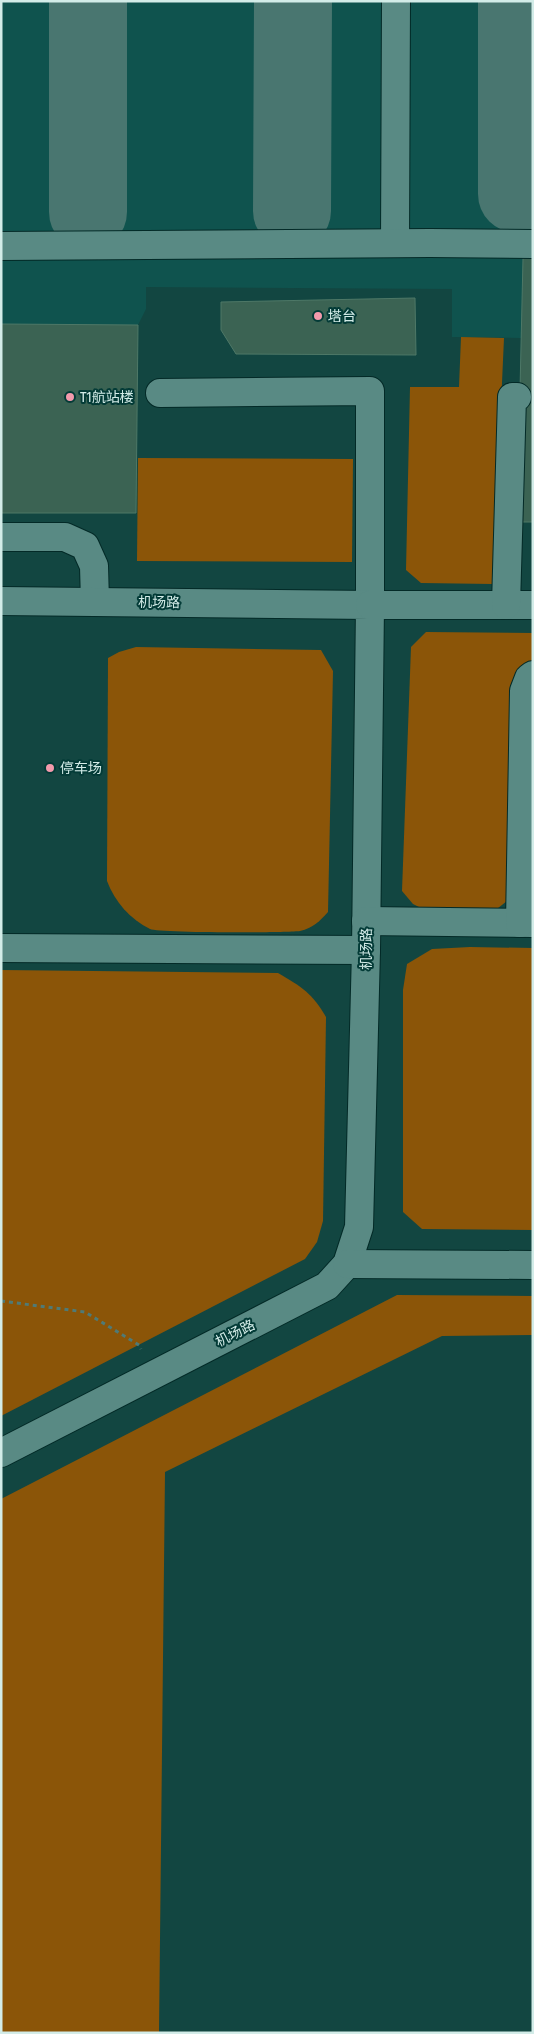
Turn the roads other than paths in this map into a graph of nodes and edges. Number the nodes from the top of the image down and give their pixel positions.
1 (396, 1) edge
2 (395, 243) junction
3 (533, 244) edge
4 (1, 246) edge
5 (160, 393) dead end
6 (517, 398) dead end
7 (1, 537) edge
8 (1, 600) edge
9 (94, 602) junction
10 (370, 605) junction
11 (506, 605) junction
12 (533, 605) edge
13 (1, 619) edge
14 (533, 675) edge
15 (366, 921) junction
16 (526, 923) edge
17 (1, 948) edge
18 (366, 950) junction
19 (347, 1264) junction
20 (533, 1265) edge
21 (1, 1453) edge

1 - 2 street
2 - 3 street
2 - 4 street
5 - 10 street
6 - 11 street
7 - 9 street
8 - 9 street, 机场路
8 - 13 street
9 - 10 street, 机场路
10 - 11 street
10 - 15 street, 机场路
11 - 12 street
14 - 16 street
15 - 16 street
15 - 18 street, 机场路
17 - 18 street
18 - 19 street, 机场路
19 - 20 street
19 - 21 street, 机场路

